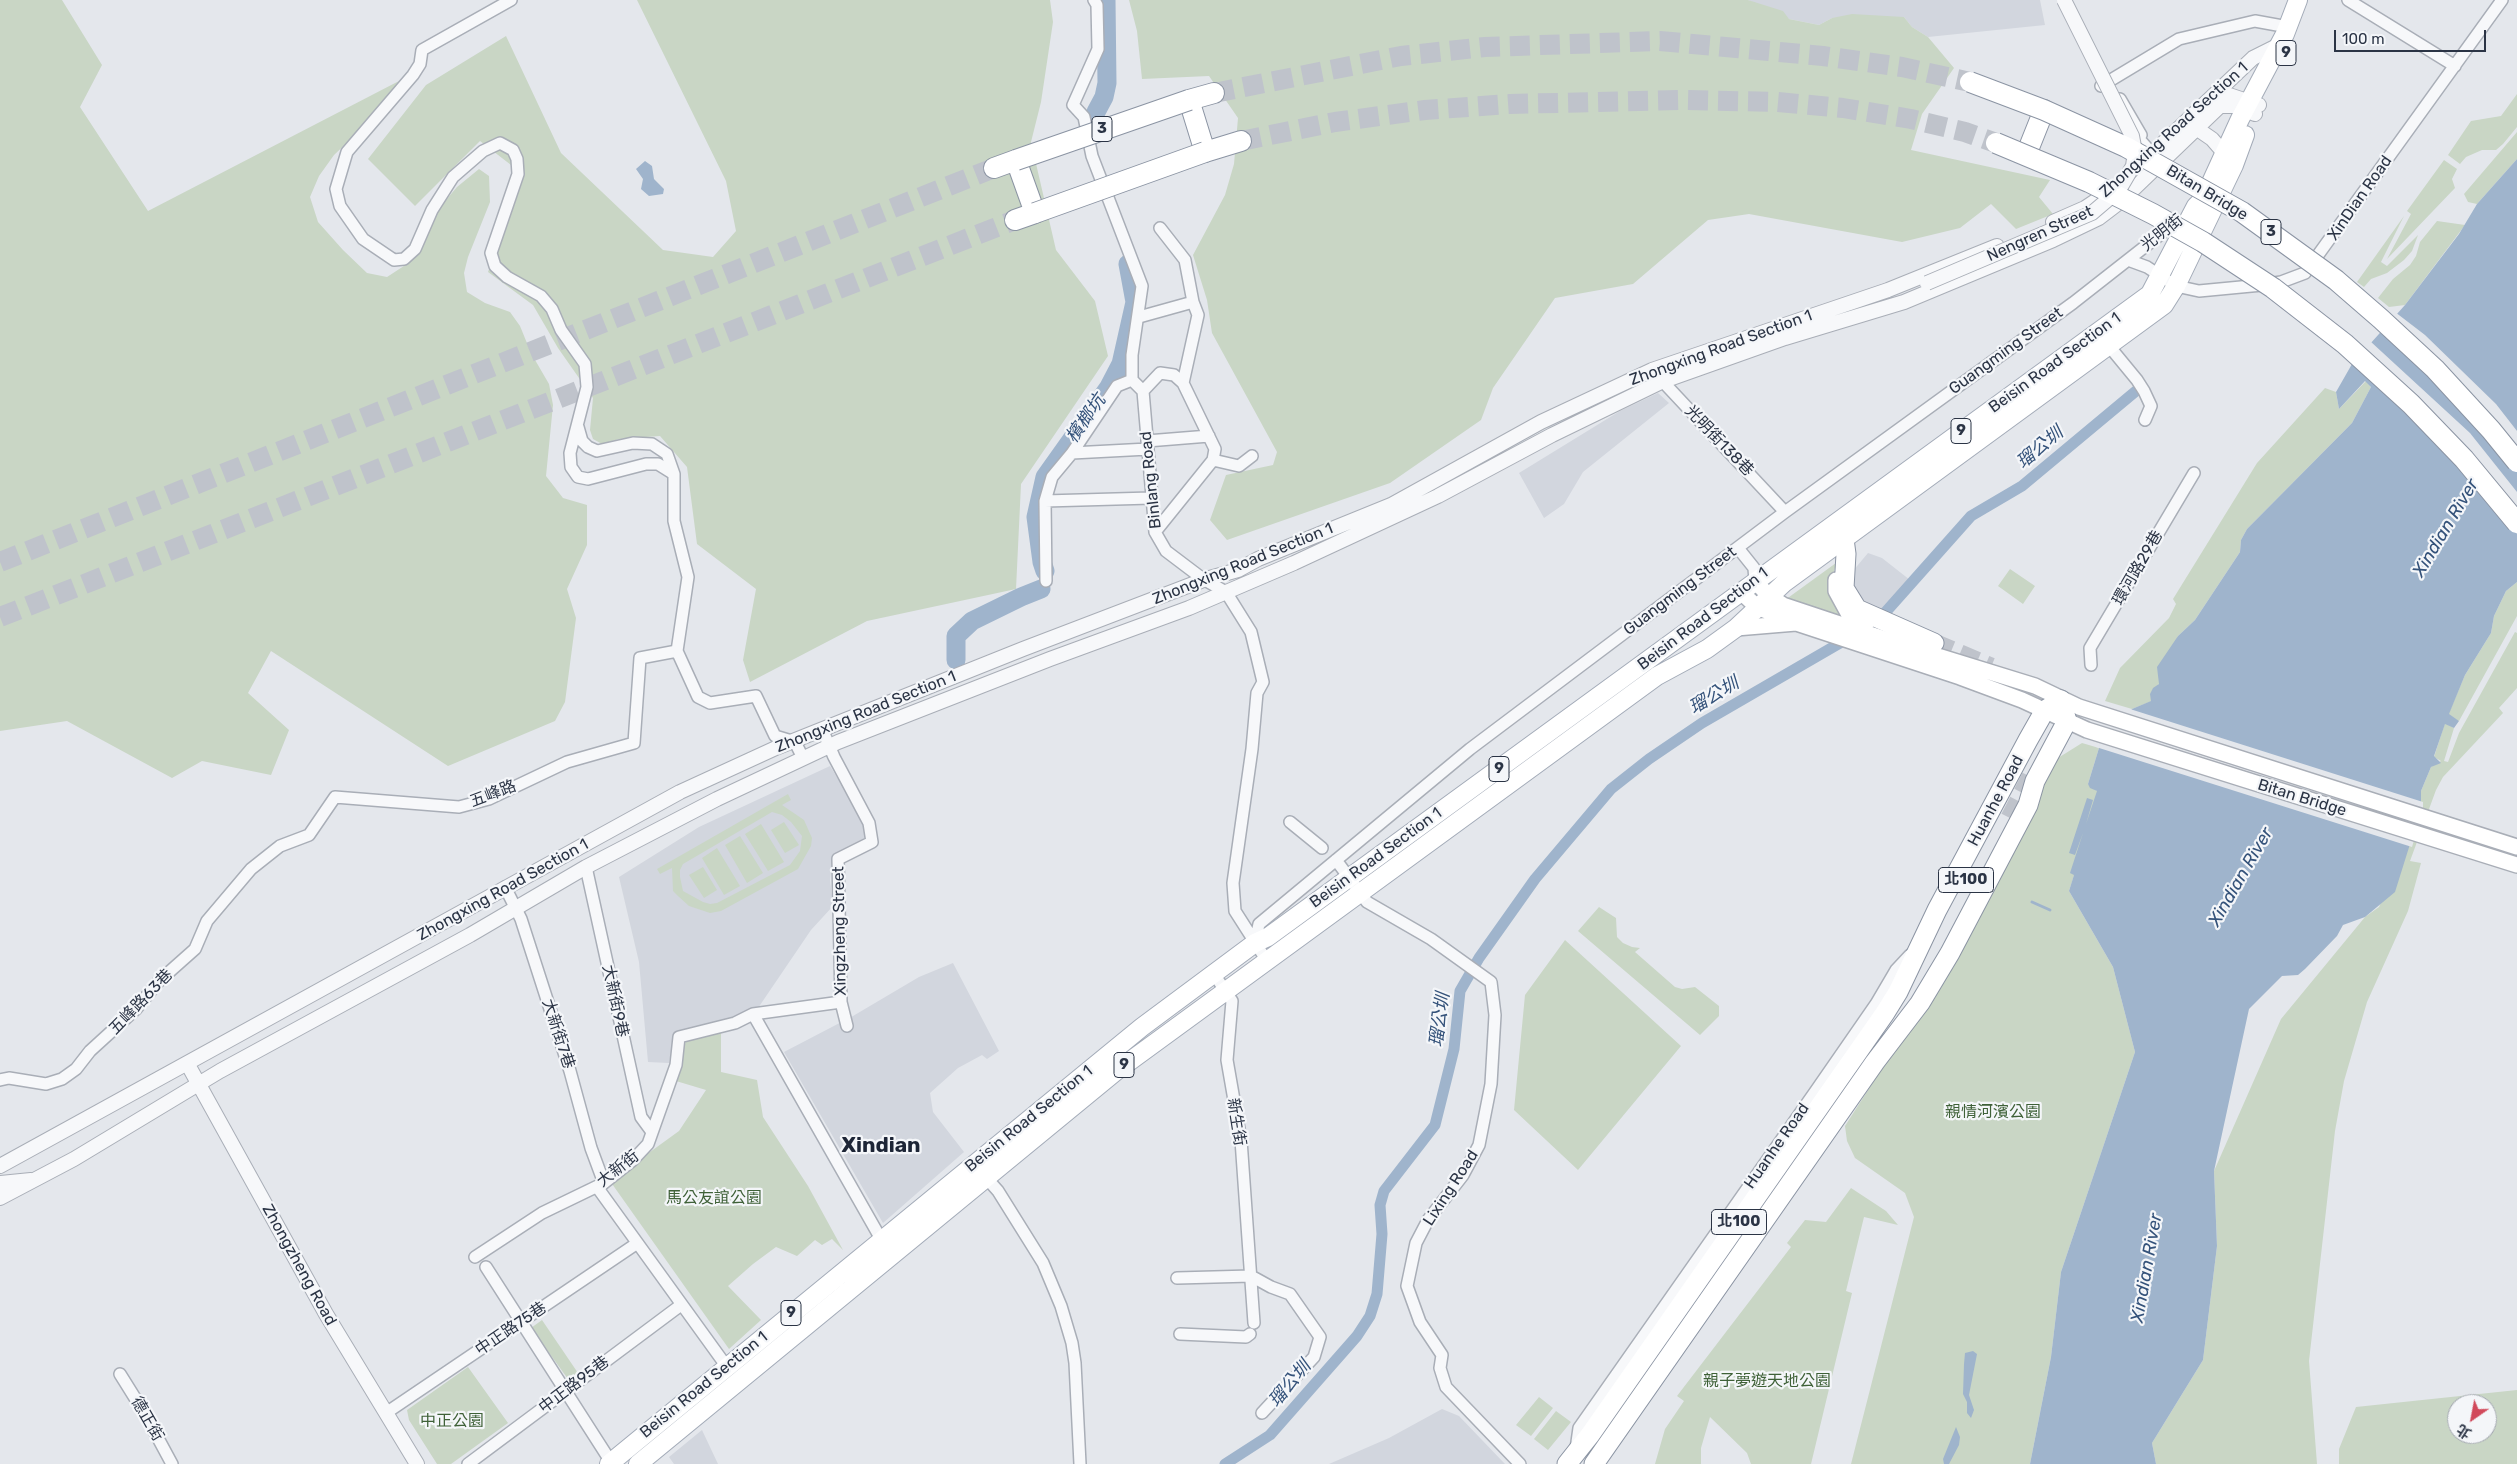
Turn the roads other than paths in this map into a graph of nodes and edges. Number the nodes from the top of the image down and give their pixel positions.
1 (511, 0) edge
2 (1094, 0) edge
3 (2064, 0) edge
4 (2071, 0) edge
5 (2298, 0) edge
6 (2311, 0) edge
7 (2350, 0) edge
8 (2502, 0) edge
9 (2288, 27) junction
10 (2279, 44) junction
11 (2455, 66) junction
12 (1970, 82) tunnel mouth
13 (2105, 83) junction
14 (1214, 93) tunnel mouth
15 (1189, 100) junction
16 (2207, 100) junction
17 (2252, 107) junction
18 (2044, 110) junction
19 (2196, 128) junction
20 (1241, 142) tunnel mouth
21 (1996, 143) tunnel mouth
22 (1205, 152) junction
23 (2225, 154) junction
24 (2026, 155) junction
25 (2154, 155) junction
26 (1016, 160) junction
27 (994, 168) tunnel mouth
28 (2196, 206) junction
29 (1036, 213) junction
30 (1014, 220) tunnel mouth
31 (1160, 228) dead end
32 (2128, 260) junction
33 (2160, 275) junction
34 (1927, 282) junction
35 (2176, 286) junction
36 (1888, 290) junction
37 (1193, 302) junction
38 (1894, 304) junction
39 (1139, 317) junction
40 (2110, 346) junction
41 (1652, 370) junction
42 (1132, 380) junction
43 (1662, 382) junction
44 (1183, 383) junction
45 (1144, 391) junction
46 (2145, 420) dead end
47 (577, 425) junction
48 (1209, 436) junction
49 (1147, 445) junction
50 (1072, 453) junction
51 (1252, 456) dead end
52 (1213, 460) junction
53 (2517, 462) edge
54 (2194, 473) dead end
55 (674, 474) junction
56 (1151, 498) junction
57 (1045, 501) junction
58 (1785, 512) junction
59 (2517, 523) edge
60 (1155, 532) junction
61 (1844, 539) junction
62 (1738, 548) junction
63 (1206, 580) junction
64 (1046, 581) dead end
65 (1748, 587) junction
66 (1226, 592) junction
67 (1762, 601) junction
68 (1796, 624) junction
69 (1736, 628) junction
70 (1934, 643) tunnel mouth
71 (1908, 648) junction
72 (677, 650) junction
73 (2091, 665) dead end
74 (2057, 712) junction
75 (822, 729) junction
76 (795, 742) junction
77 (829, 746) junction
78 (803, 758) junction
79 (2010, 818) tunnel mouth
80 (1290, 822) dead end
81 (2517, 847) edge
82 (1322, 848) dead end
83 (1336, 860) junction
84 (2517, 866) edge
85 (586, 867) junction
86 (251, 869) joint
87 (1349, 878) junction
88 (505, 888) junction
89 (1359, 894) junction
90 (516, 909) junction
91 (1255, 943) junction
92 (1267, 961) junction
93 (1214, 974) junction
94 (1227, 991) junction
95 (841, 1002) junction
96 (753, 1014) junction
97 (1904, 1023) junction
98 (847, 1026) dead end
99 (1875, 1062) junction
100 (188, 1063) junction
101 (0, 1080) edge
102 (199, 1084) junction
103 (652, 1132) junction
104 (974, 1163) junction
105 (0, 1166) edge
106 (986, 1177) junction
107 (37, 1179) junction
108 (0, 1183) edge
109 (600, 1185) junction
110 (0, 1198) edge
111 (881, 1240) junction
112 (636, 1244) junction
113 (475, 1257) dead end
114 (486, 1267) dead end
115 (1251, 1276) junction
116 (1177, 1278) dead end
117 (681, 1305) junction
118 (522, 1322) junction
119 (1180, 1334) dead end
120 (727, 1367) junction
121 (120, 1374) dead end
122 (565, 1391) junction
123 (386, 1413) junction
124 (1262, 1413) dead end
125 (1571, 1457) edge
126 (610, 1463) edge
127 (172, 1464) edge
128 (417, 1464) edge
129 (468, 1464) edge
130 (638, 1464) edge
131 (1080, 1464) edge
132 (1520, 1464) edge
133 (1594, 1464) edge

1 - 47 street
2 - 39 street
3 - 34 street, Nengren Street, bridge
4 - 13 street
5 - 9 main road, 9
6 - 17 main road, 9
7 - 11 street
8 - 11 street, XinDian Road
9 - 10 main road, 9
9 - 13 street
10 - 16 street, Zhongxing Road Section 1
10 - 17 main road, 9
11 - 35 street, XinDian Road
12 - 18 highway, Bitan Bridge / 3, bridge
13 - 25 street
14 - 15 highway, 3
15 - 22 highway
15 - 26 highway, 3, bridge
16 - 17 street
16 - 25 street, Zhongxing Road Section 1
17 - 19 street, Zhongxing Road Section 1
17 - 23 main road, 9
17 - 35 main road, 9
18 - 24 highway
18 - 53 highway, Bitan Bridge / 3, bridge
19 - 23 street
19 - 25 street, Zhongxing Road Section 1
20 - 22 highway
21 - 24 highway, bridge
22 - 29 highway, bridge
23 - 28 main road, 9
24 - 59 highway, bridge
25 - 36 street, Zhongxing Road Section 1
25 - 38 street, Zhongxing Road Section 1
26 - 27 highway, 3
26 - 29 highway
28 - 32 street, 光明街
28 - 33 main road, 9
29 - 30 highway
31 - 37 street
32 - 33 street, XinDian Road
32 - 58 street, Guangming Street
33 - 35 street, XinDian Road
33 - 65 main road, Beisin Road Section 1 / 9
34 - 36 street
34 - 38 street
35 - 40 main road, Beisin Road Section 1 / 9
36 - 41 street, Zhongxing Road Section 1
37 - 39 street
37 - 44 street
38 - 43 street, Zhongxing Road Section 1
39 - 42 street
40 - 46 street
40 - 61 main road, Beisin Road Section 1 / 9
41 - 43 street, 光明街138巷
41 - 63 street, Zhongxing Road Section 1
42 - 45 street
42 - 50 street
43 - 58 street, 光明街138巷
43 - 66 street, Zhongxing Road Section 1
44 - 45 street
44 - 48 street
45 - 49 street, Binlang Road
47 - 55 street
47 - 55 street
48 - 49 street
48 - 52 street
49 - 50 street
49 - 56 street, Binlang Road
50 - 57 street
51 - 52 street
52 - 60 street
54 - 73 street, 環河路29巷
55 - 72 street
56 - 57 street
56 - 60 street, Binlang Road
57 - 64 street
58 - 62 street, Guangming Street
60 - 63 street, Binlang Road
61 - 67 main road, Beisin Road Section 1 / 9
61 - 70 highway
61 - 71 main road
62 - 65 street
62 - 83 street, Guangming Street
63 - 66 street, Binlang Road
63 - 75 street, Zhongxing Road Section 1
65 - 67 main road
65 - 87 main road, Beisin Road Section 1 / 9
66 - 77 street, Zhongxing Road Section 1
66 - 91 street, Binlang Road
67 - 68 main road
67 - 69 main road, Beisin Road Section 1 / 9
67 - 71 main road
68 - 69 main road
68 - 74 main road
69 - 89 main road, Beisin Road Section 1 / 9
71 - 74 main road
72 - 76 street
72 - 86 street, 五峰路
74 - 81 main road, Bitan Bridge
74 - 84 main road, Bitan Bridge
74 - 97 highway, 北100
74 - 99 highway, 北100
74 - 125 highway, Huanhe Road / 北100
75 - 76 street, Zhongxing Road Section 1
75 - 77 street
76 - 78 street
76 - 88 street, Zhongxing Road Section 1
77 - 78 street, Zhongxing Road Section 1
77 - 95 street, Xingzheng Street
78 - 85 street, Zhongxing Road Section 1
79 - 97 highway
80 - 82 street
83 - 87 street, Lixing Road
83 - 91 street, Guangming Street
85 - 90 street, Zhongxing Road Section 1
85 - 103 street, 大新街9巷
86 - 101 street, 五峰路63巷
87 - 89 street, Lixing Road
87 - 91 main road, Beisin Road Section 1 / 9
88 - 90 street, 大新街7巷
88 - 100 street, Zhongxing Road Section 1
89 - 92 main road, Beisin Road Section 1 / 9
89 - 132 street, Lixing Road
90 - 102 street, Zhongxing Road Section 1
90 - 109 street, 大新街7巷
91 - 92 street, Binlang Road
91 - 93 main road, Beisin Road Section 1 / 9
92 - 94 main road, Beisin Road Section 1 / 9
93 - 94 street, 新生街
93 - 104 main road, Beisin Road Section 1 / 9
94 - 106 main road, Beisin Road Section 1 / 9
94 - 115 street, 新生街
95 - 96 street
95 - 98 street, Xingzheng Street
96 - 103 street, 大新街
96 - 111 street
97 - 99 highway, Huanhe Road / 北100
99 - 133 highway, Huanhe Road / 北100
100 - 102 street, Zhongzheng Road
100 - 105 street, Zhongxing Road Section 1
102 - 107 street, Zhongxing Road Section 1
102 - 123 street, Zhongzheng Road
103 - 109 street, 大新街
104 - 106 street
104 - 111 main road, Beisin Road Section 1 / 9
106 - 130 main road, Beisin Road Section 1 / 9
106 - 131 street
107 - 108 street
107 - 110 street, Zhongxing Road Section 1
109 - 112 street, 大新街7巷
109 - 113 street, 大新街
111 - 120 main road, Beisin Road Section 1 / 9
112 - 117 street, 大新街7巷
112 - 118 street, 中正路75巷
114 - 118 street
115 - 116 street
115 - 119 street, 新生街
115 - 124 street
117 - 120 street, 大新街7巷
117 - 122 street, 中正路95巷
118 - 122 street
118 - 123 street, 中正路75巷
120 - 126 main road, Beisin Road Section 1 / 9
121 - 127 street, 德正街
122 - 126 street
122 - 129 street, 中正路95巷
123 - 128 street, Zhongzheng Road

